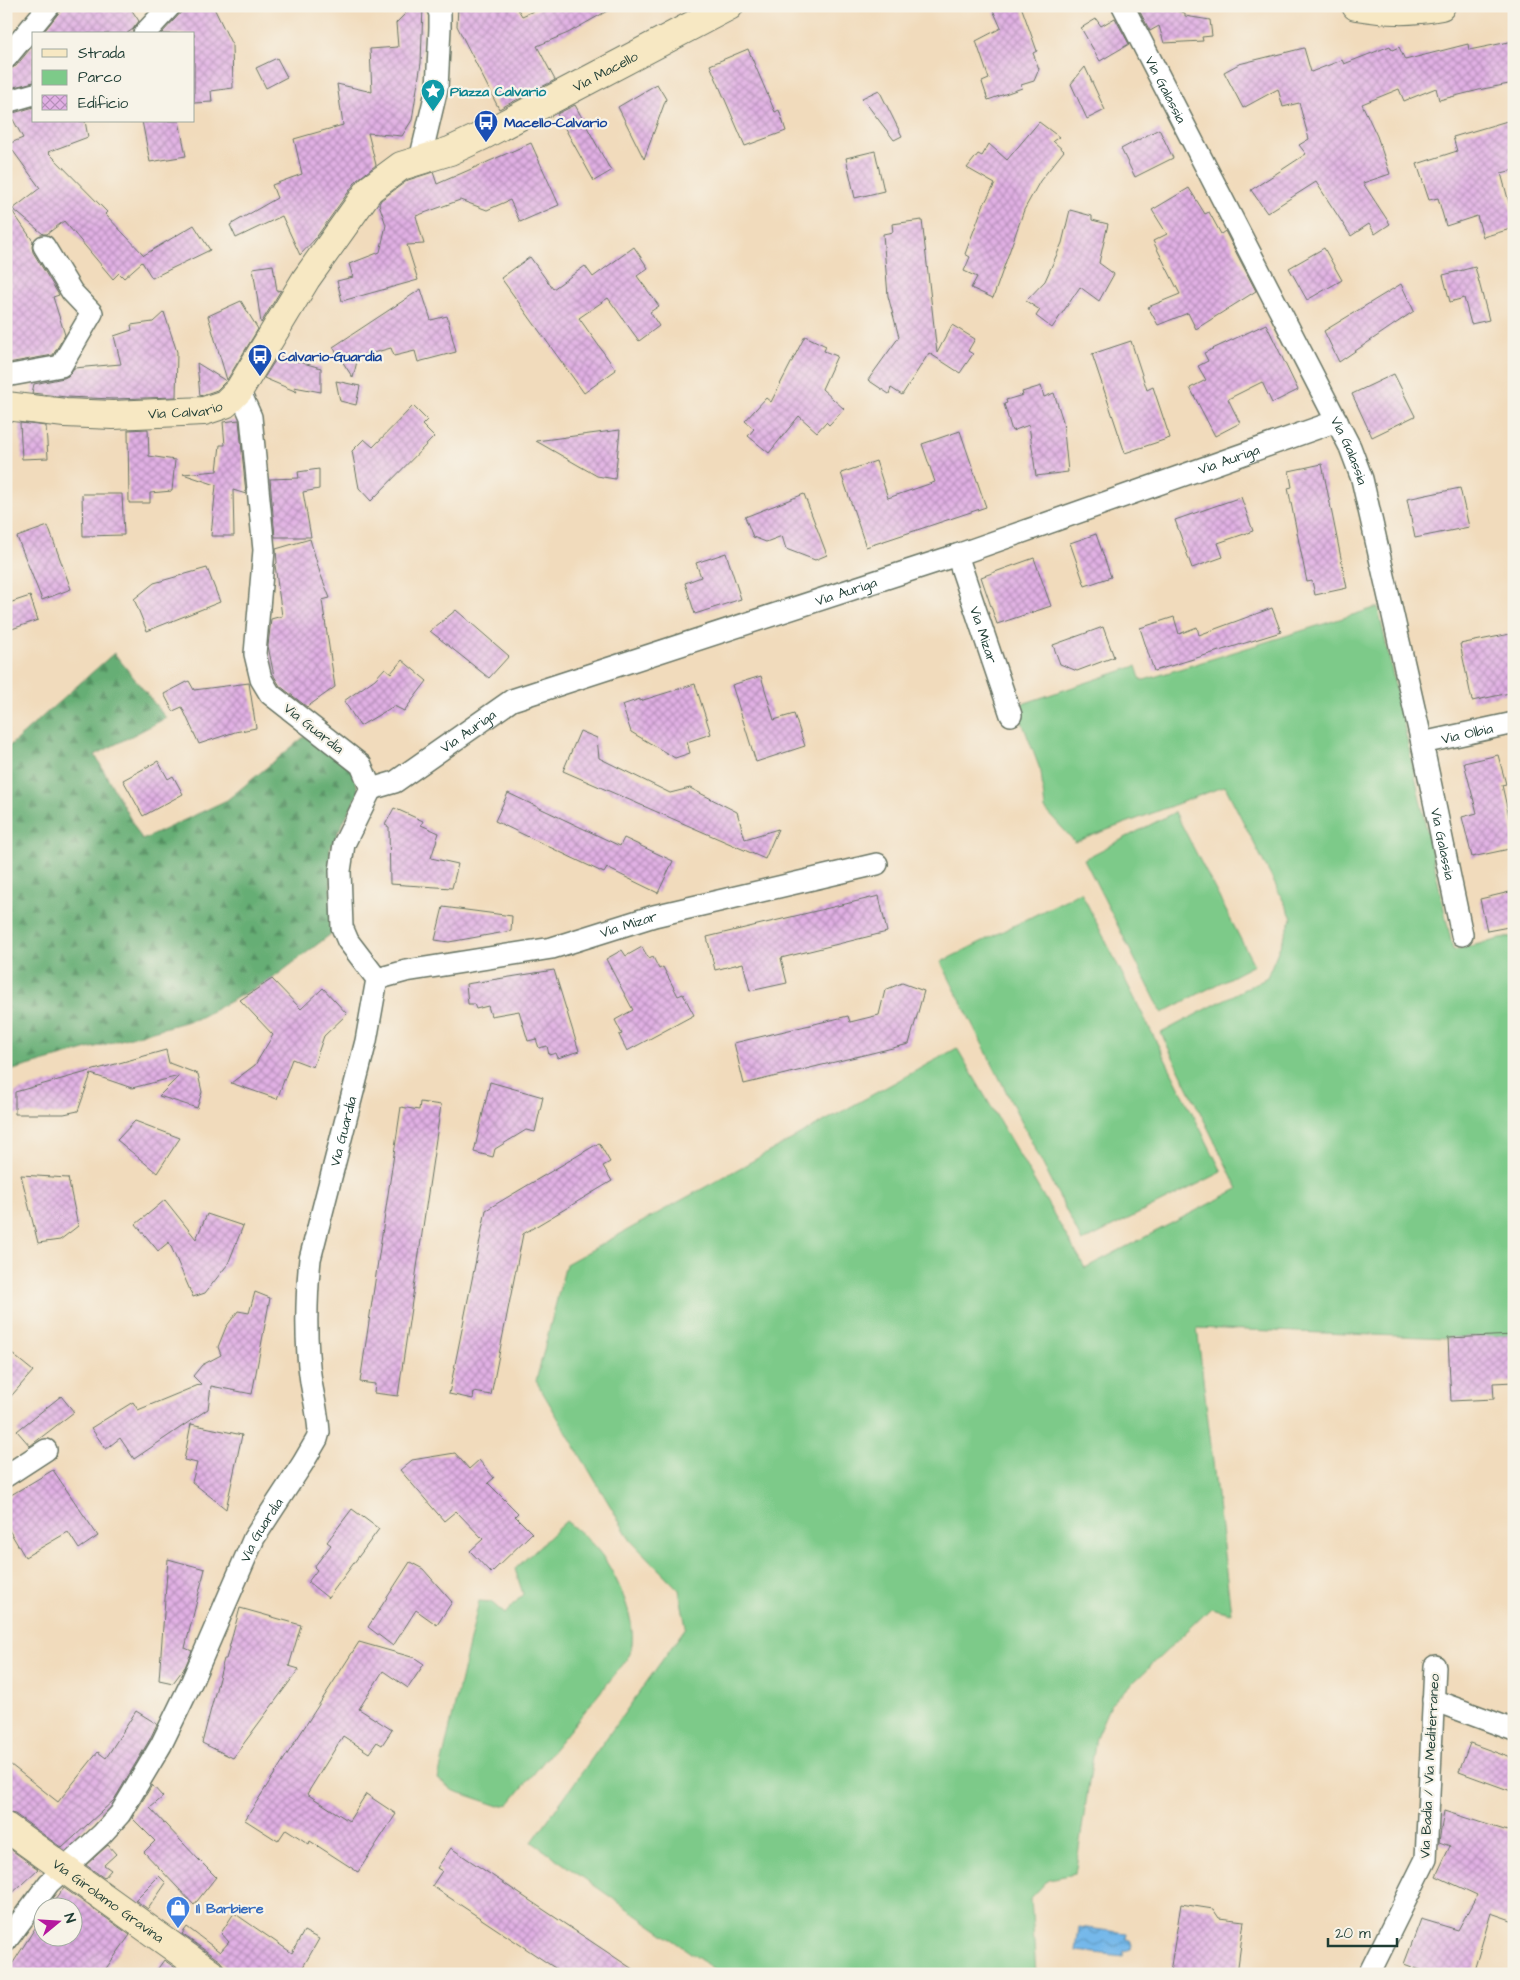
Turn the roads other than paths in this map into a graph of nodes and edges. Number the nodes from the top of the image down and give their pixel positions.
1 (49, 6) edge
2 (170, 6) edge
3 (437, 6) edge
4 (1123, 6) edge
5 (1356, 6) edge
6 (1441, 6) edge
7 (733, 8) edge
8 (146, 32) edge
9 (6, 58) edge
10 (32, 95) edge
11 (6, 102) edge
12 (420, 160) junction
13 (44, 246) dead end
14 (6, 375) edge
15 (239, 390) junction
16 (6, 406) edge
17 (1337, 421) junction
18 (957, 554) junction
19 (1011, 715) dead end
20 (1514, 723) edge
21 (1422, 743) junction
22 (371, 789) junction
23 (877, 864) dead end
24 (1462, 935) dead end
25 (377, 979) junction
26 (46, 1450) dead end
27 (6, 1476) edge
28 (1435, 1666) dead end
29 (1433, 1700) junction
30 (1514, 1730) edge
31 (6, 1827) edge
32 (64, 1869) junction
33 (6, 1941) edge
34 (1372, 1973) edge
35 (211, 1974) edge

1 - 9 street
2 - 8 street
3 - 12 street
4 - 17 street, Via Galassia
5 - 6 main road
7 - 12 main road, Via Macello
10 - 11 street
12 - 15 main road, Via Calvario
13 - 14 street
15 - 16 main road, Via Calvario
15 - 22 street, Via Guardia
17 - 18 street, Via Auriga
17 - 21 street, Via Galassia
18 - 19 street, Via Mizar
18 - 22 street, Via Auriga
20 - 21 street, Via Olbia
21 - 24 street, Via Galassia
22 - 25 street
23 - 25 street, Via Mizar
25 - 32 street, Via Guardia
26 - 27 street
28 - 29 street, Via Badia / Via Mediterraneo
29 - 30 street
29 - 34 street, Via Badia / Via Mediterraneo
31 - 32 main road, Via Girolamo Gravina
32 - 33 street, Via Guardia
32 - 35 main road, Via Girolamo Gravina

